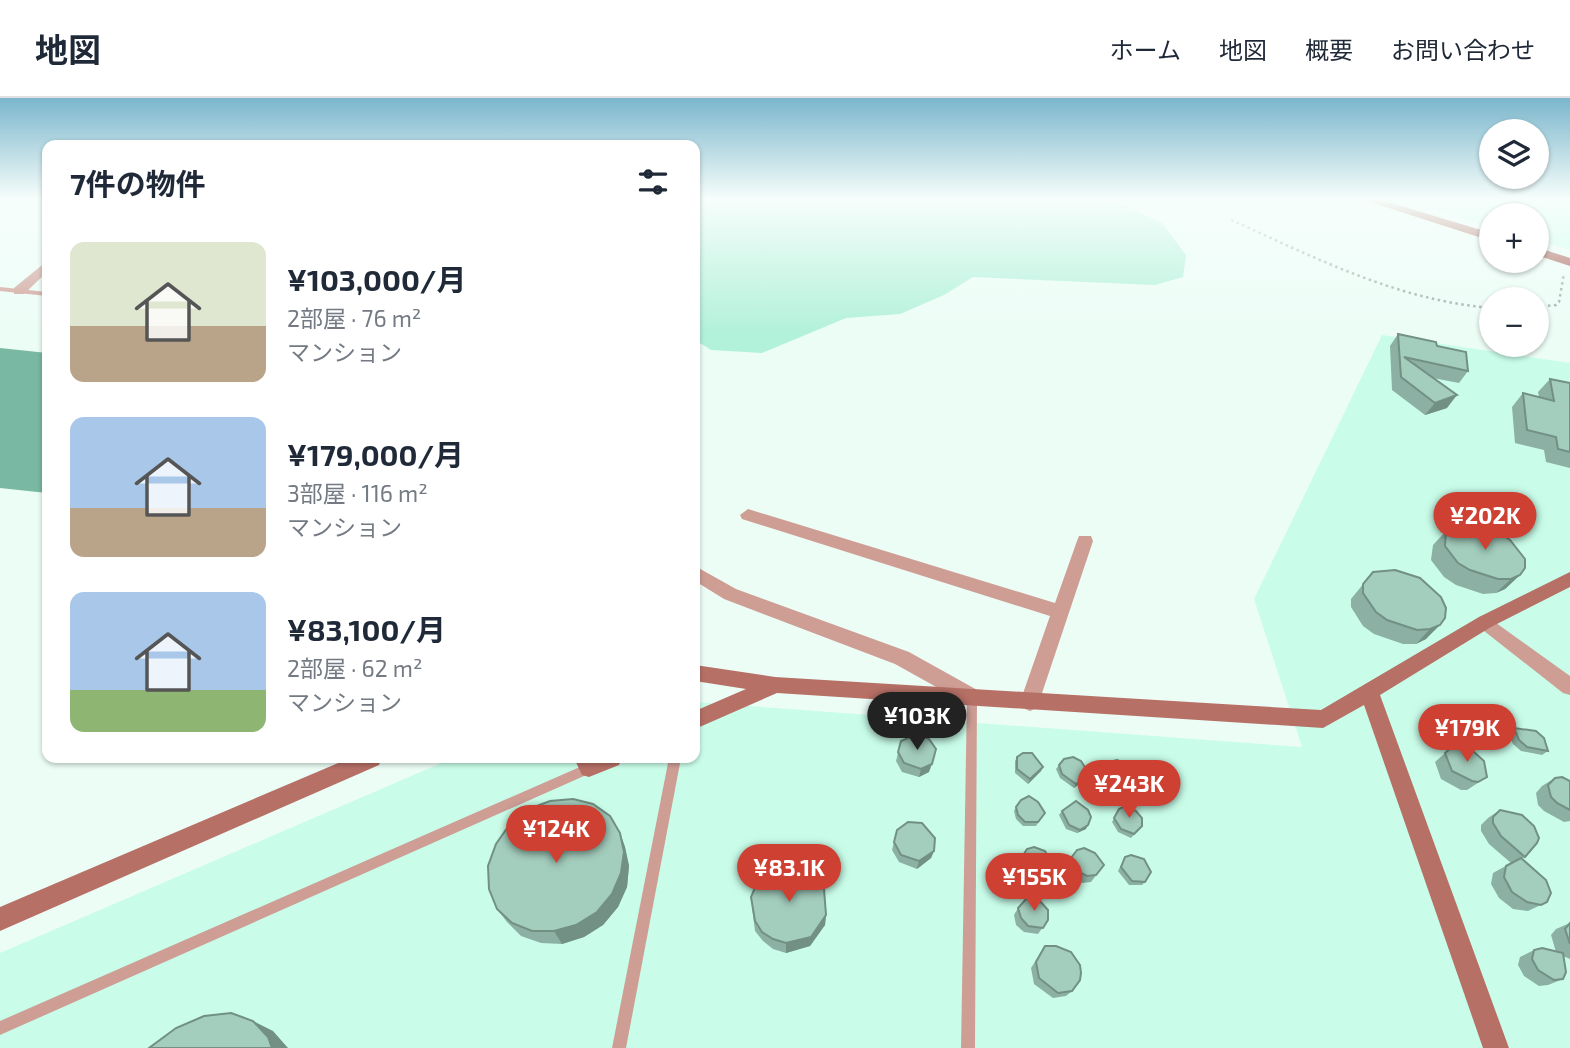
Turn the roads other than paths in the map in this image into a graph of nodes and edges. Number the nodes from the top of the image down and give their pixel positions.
1 (1549, 255) edge
2 (1568, 261) edge
3 (42, 270) edge
4 (0, 289) edge
5 (19, 291) junction
6 (42, 293) edge
7 (748, 515) dead end
8 (1085, 541) dead end
9 (700, 576) edge
10 (1570, 579) edge
11 (1060, 612) junction
12 (1485, 622) junction
13 (700, 674) edge
14 (776, 685) junction
15 (1570, 687) edge
16 (1369, 692) junction
17 (972, 697) junction
18 (1030, 702) junction
19 (700, 718) edge
20 (360, 763) edge
21 (587, 763) edge
22 (674, 763) edge
23 (0, 919) edge
24 (0, 1028) edge
25 (619, 1048) edge
26 (969, 1048) edge
27 (1496, 1048) edge

1 - 2 main road
3 - 5 street
4 - 5 lane
5 - 6 lane
7 - 11 street
8 - 11 street
9 - 17 street
10 - 12 street
11 - 18 street
12 - 15 street
12 - 16 street
13 - 14 street
14 - 17 street
14 - 19 street
16 - 18 street
16 - 27 street
17 - 18 street
17 - 26 lane
20 - 23 street
21 - 24 lane
22 - 25 lane

